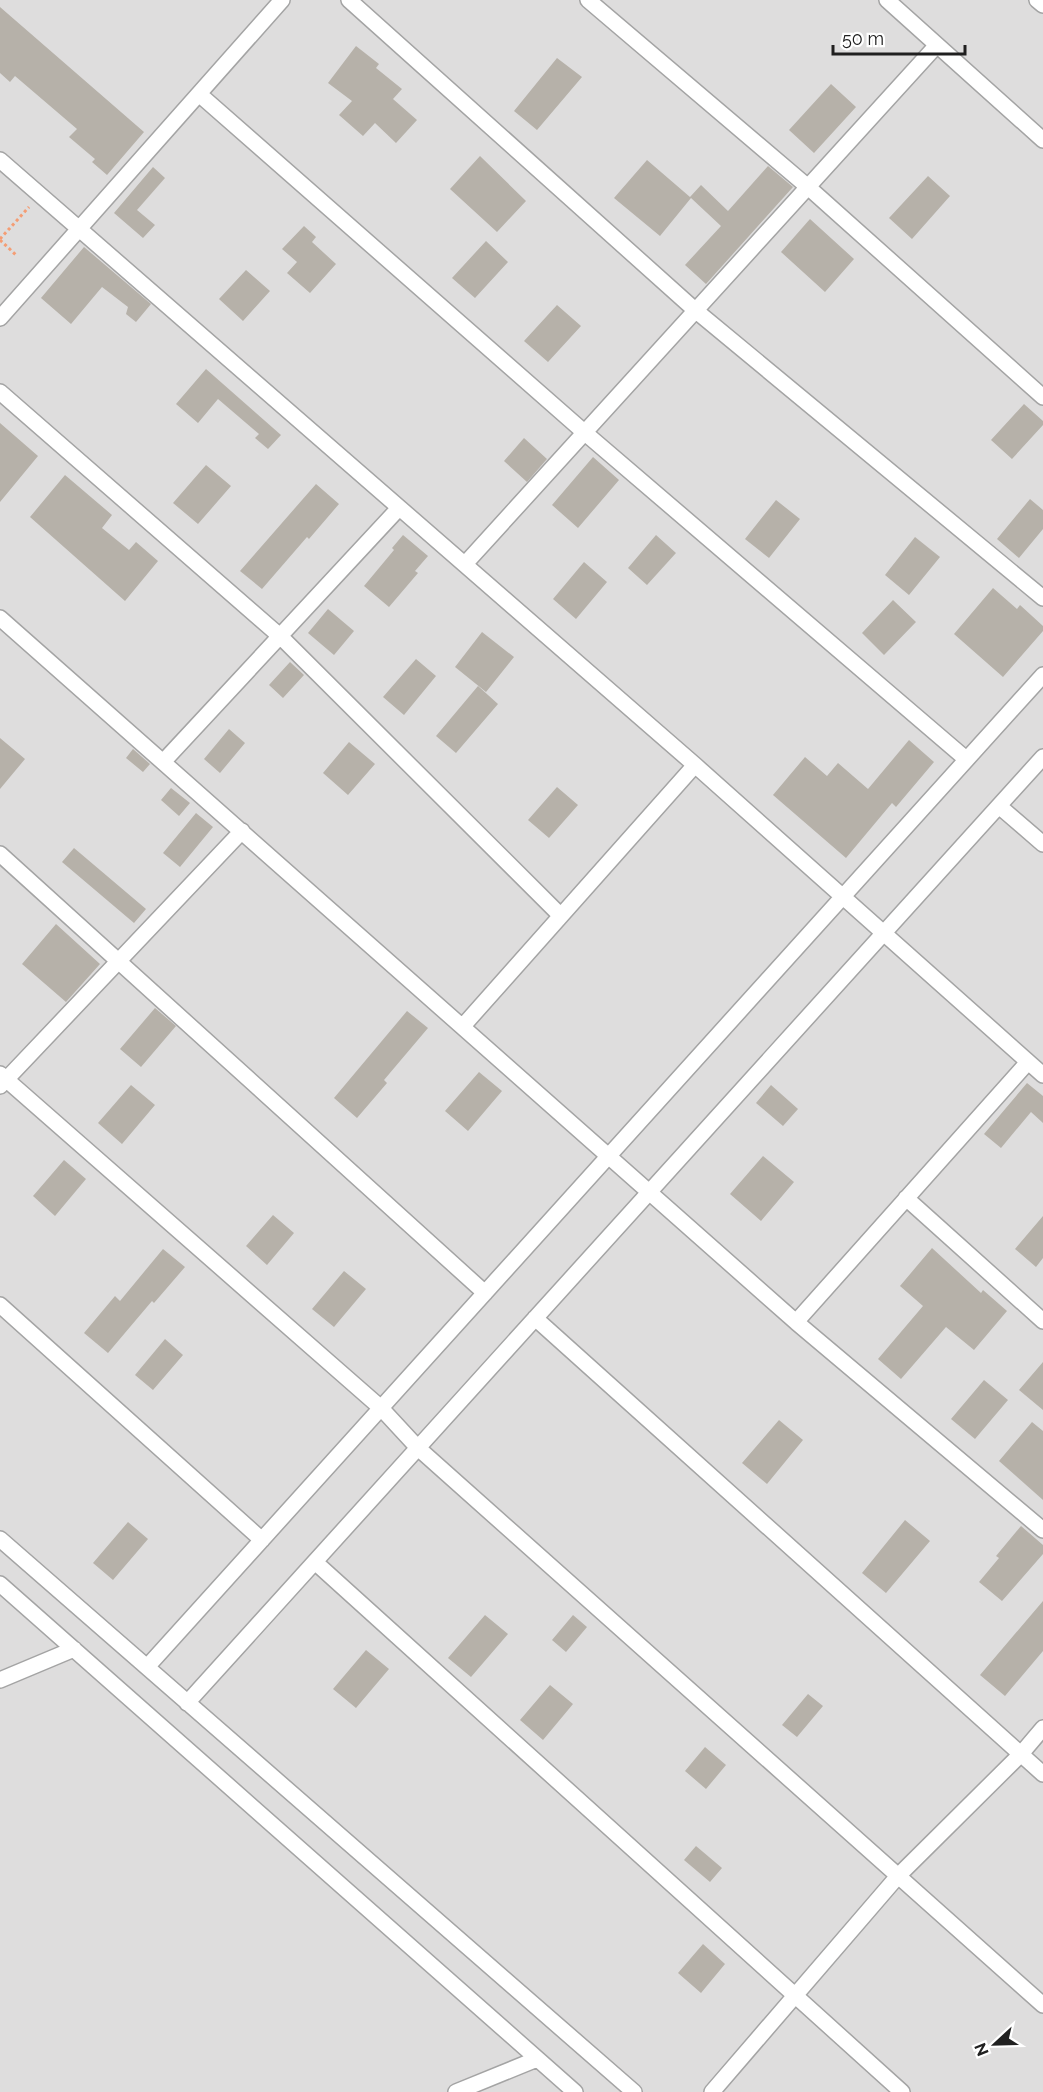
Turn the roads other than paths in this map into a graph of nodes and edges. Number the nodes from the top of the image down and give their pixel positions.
1 (282, 0) edge
2 (349, 0) edge
3 (588, 0) edge
4 (887, 0) edge
5 (1037, 0) edge
6 (1043, 4) edge
7 (937, 45) junction
8 (199, 94) junction
9 (1043, 140) edge
10 (0, 160) edge
11 (807, 187) junction
12 (80, 230) junction
13 (695, 310) junction
14 (0, 318) edge
15 (0, 392) edge
16 (1043, 397) edge
17 (584, 432) junction
18 (399, 508) junction
19 (465, 564) junction
20 (1043, 598) edge
21 (0, 618) edge
22 (280, 637) junction
23 (1043, 675) edge
24 (1043, 757) edge
25 (966, 759) junction
26 (163, 762) junction
27 (695, 765) junction
28 (999, 806) junction
29 (242, 831) junction
30 (1043, 844) edge
31 (0, 854) edge
32 (841, 897) junction
33 (561, 916) junction
34 (884, 933) junction
35 (119, 962) junction
36 (463, 1026) junction
37 (1028, 1062) junction
38 (1043, 1075) edge
39 (2, 1080) edge
40 (609, 1155) junction
41 (649, 1192) junction
42 (906, 1198) junction
43 (485, 1293) junction
44 (0, 1305) edge
45 (535, 1318) junction
46 (1043, 1321) edge
47 (796, 1322) junction
48 (381, 1408) junction
49 (418, 1448) junction
50 (1043, 1530) edge
51 (0, 1539) edge
52 (262, 1540) junction
53 (315, 1562) junction
54 (0, 1584) edge
55 (74, 1649) junction
56 (147, 1667) junction
57 (0, 1680) edge
58 (188, 1703) junction
59 (1043, 1728) edge
60 (1021, 1754) junction
61 (1043, 1774) edge
62 (898, 1876) junction
63 (795, 1996) junction
64 (1043, 2005) edge
65 (537, 2059) junction
66 (456, 2092) edge
67 (575, 2092) edge
68 (633, 2092) edge
69 (712, 2092) edge
70 (902, 2092) edge

1 - 8 street
2 - 13 street
3 - 11 street
4 - 7 street
5 - 6 street
7 - 9 street
7 - 11 street
8 - 12 street
8 - 17 street
10 - 12 street
11 - 13 street
11 - 16 street
12 - 14 street
12 - 18 street
13 - 17 street
13 - 20 street
15 - 22 street
17 - 19 street
17 - 25 street
18 - 19 street
18 - 22 street
19 - 27 street
21 - 26 street
22 - 26 street
22 - 33 street
23 - 25 street
24 - 28 street
25 - 32 street
26 - 29 street
27 - 32 street
27 - 33 street
28 - 30 street
28 - 34 street
29 - 35 street
29 - 36 street
31 - 35 street
32 - 34 street
32 - 40 street
33 - 36 street
34 - 37 street
34 - 41 street
35 - 39 street
35 - 43 street
36 - 40 street
37 - 38 street
37 - 42 street
39 - 48 street
40 - 41 street
40 - 43 street
41 - 45 street
41 - 47 street
42 - 46 street
42 - 47 street
43 - 48 street
44 - 52 street
45 - 49 street
45 - 60 street
47 - 50 street
48 - 49 street
48 - 52 street
49 - 53 street
49 - 62 street
51 - 56 street
52 - 56 street
53 - 58 street
53 - 63 street
54 - 55 street
55 - 57 street
55 - 65 street
56 - 58 street
58 - 68 street
59 - 60 street
60 - 61 street
60 - 62 street
62 - 63 street
62 - 64 street
63 - 69 street
63 - 70 street
65 - 66 street
65 - 67 street

